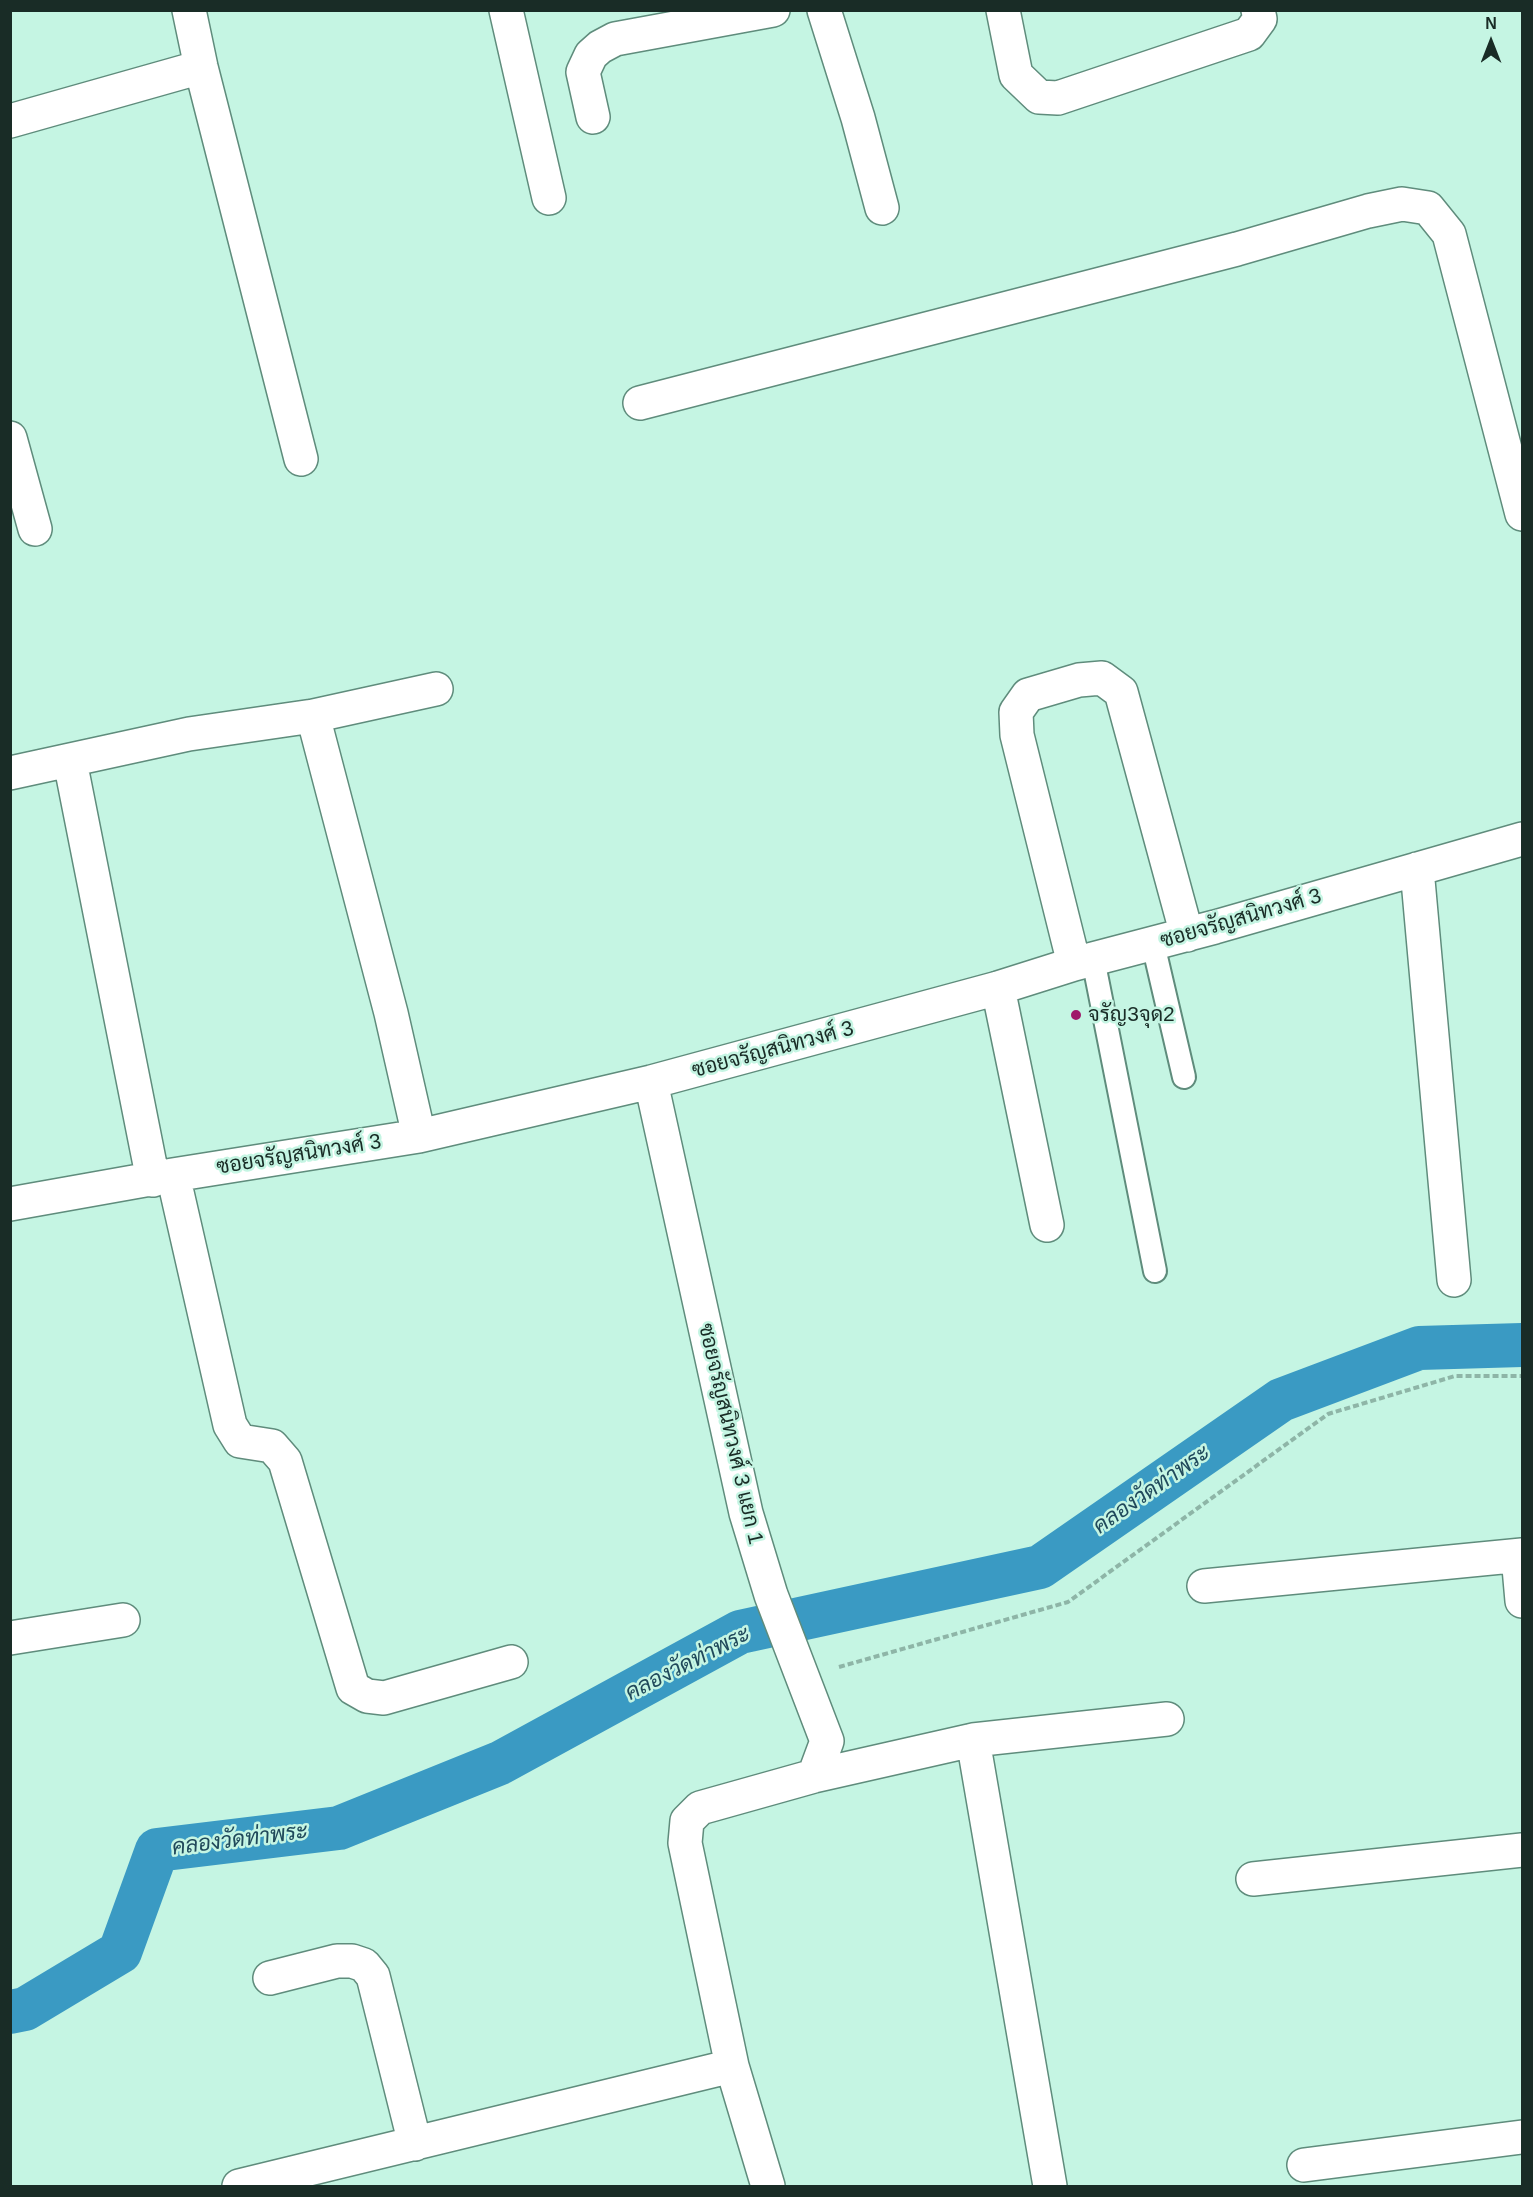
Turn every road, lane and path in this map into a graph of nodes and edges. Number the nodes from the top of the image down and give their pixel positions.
1 (189, 10) edge
2 (506, 10) edge
3 (773, 10) edge
4 (824, 10) edge
5 (1003, 10) edge
6 (1258, 10) edge
7 (201, 67) junction
8 (593, 117) dead end
9 (10, 121) edge
10 (549, 198) dead end
11 (882, 208) dead end
12 (640, 403) dead end
13 (10, 438) edge
14 (301, 459) dead end
15 (1522, 514) edge
16 (35, 528) dead end
17 (436, 688) dead end
18 (313, 716) junction
19 (70, 761) junction
20 (10, 773) edge
21 (1522, 839) edge
22 (1417, 870) junction
23 (1187, 935) junction
24 (1153, 944) junction
25 (1084, 962) junction
26 (998, 988) junction
27 (1184, 1077) dead end
28 (651, 1082) junction
29 (419, 1136) junction
30 (163, 1177) junction
31 (10, 1204) edge
32 (1047, 1225) dead end
33 (1155, 1271) dead end
34 (1454, 1280) dead end
35 (1522, 1377) edge
36 (1520, 1555) edge
37 (1204, 1586) dead end
38 (1522, 1601) edge
39 (123, 1620) dead end
40 (10, 1638) edge
41 (511, 1662) dead end
42 (799, 1665) junction
43 (1167, 1719) dead end
44 (973, 1740) junction
45 (814, 1776) junction
46 (1522, 1850) edge
47 (1253, 1878) dead end
48 (270, 1978) dead end
49 (732, 2066) junction
50 (1522, 2137) edge
51 (415, 2144) junction
52 (1304, 2165) dead end
53 (239, 2187) edge
54 (768, 2187) edge
55 (1050, 2187) edge

1 - 7 street
2 - 10 street
3 - 8 street
4 - 11 street
5 - 6 street
7 - 9 street
7 - 14 street
12 - 15 street
13 - 16 street
17 - 18 street
18 - 19 street
18 - 29 street
19 - 20 street
19 - 30 street
21 - 22 street, ซอยจรัญสนิทวงศ์ 3
22 - 23 street, ซอยจรัญสนิทวงศ์ 3
22 - 34 street
23 - 24 street, ซอยจรัญสนิทวงศ์ 3
23 - 25 street
24 - 25 street, ซอยจรัญสนิทวงศ์ 3
24 - 27 lane
25 - 26 street, ซอยจรัญสนิทวงศ์ 3
25 - 33 lane
26 - 28 street, ซอยจรัญสนิทวงศ์ 3
26 - 32 street
28 - 29 street, ซอยจรัญสนิทวงศ์ 3
28 - 42 street, ซอยจรัญสนิทวงศ์ 3 แยก 1
29 - 30 street, ซอยจรัญสนิทวงศ์ 3
30 - 31 street, ซอยจรัญสนิทวงศ์ 3
30 - 41 street
35 - 42 path
36 - 37 street
36 - 38 street
39 - 40 street
42 - 45 street, ซอยจรัญสนิทวงศ์ 3 แยก 1
43 - 44 street
44 - 45 street
44 - 55 street
45 - 49 street
46 - 47 street
48 - 51 street
49 - 51 street
49 - 54 street
50 - 52 street
51 - 53 street

